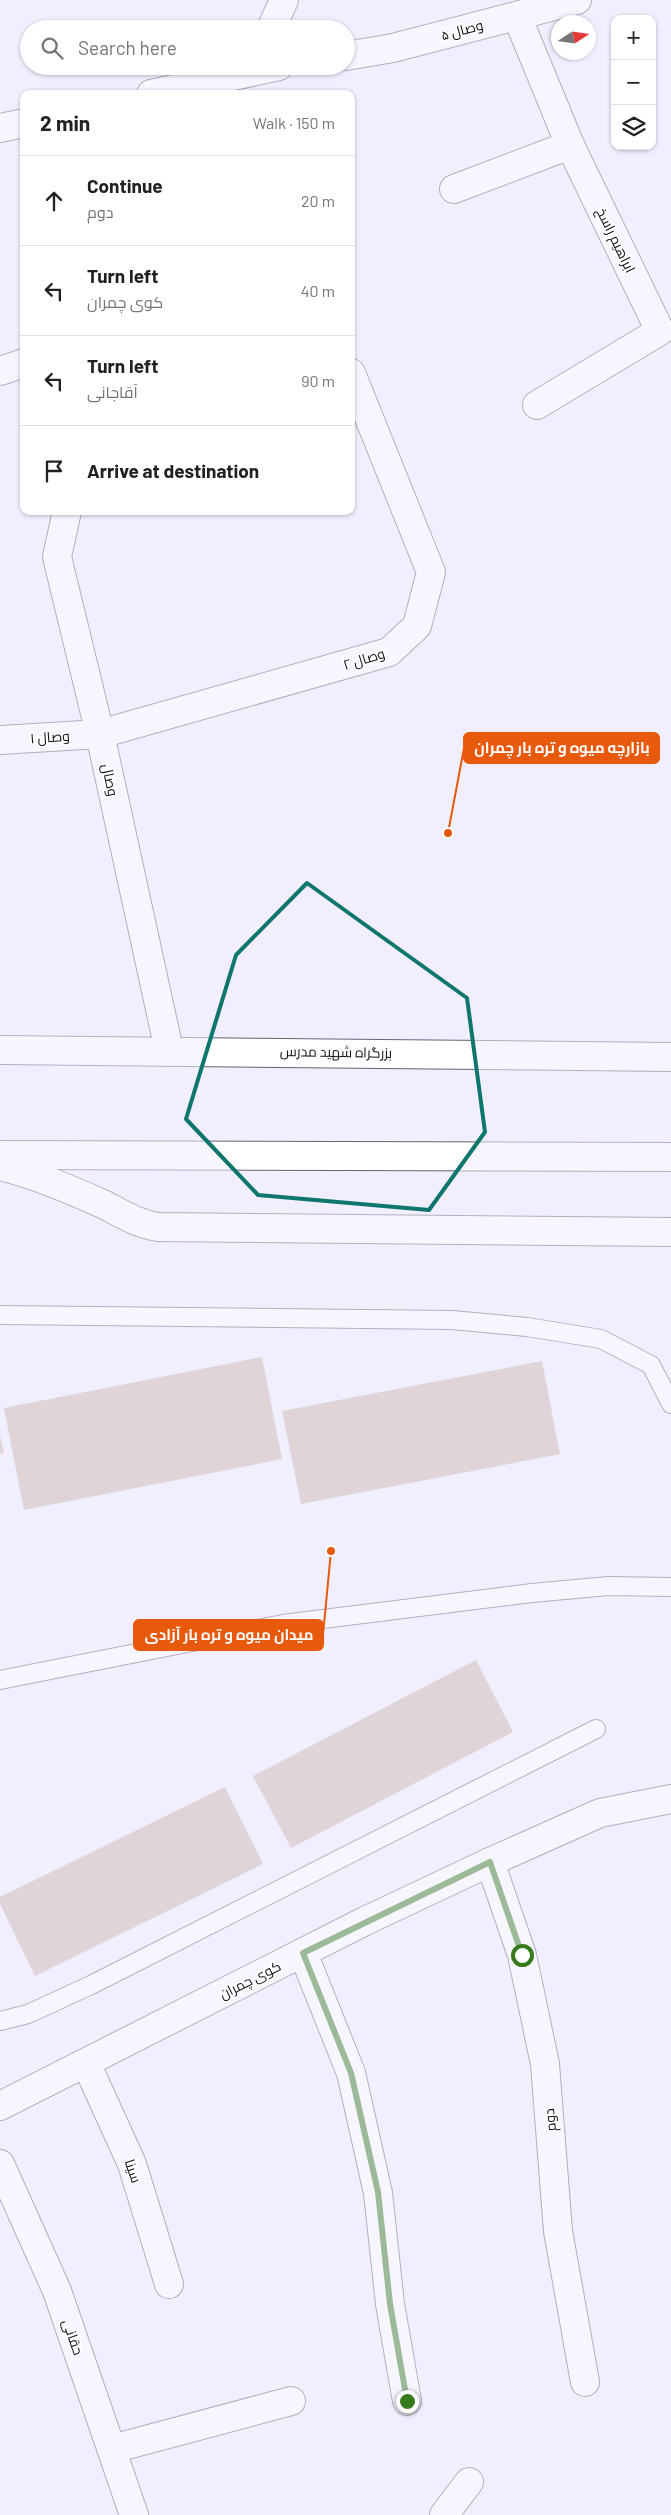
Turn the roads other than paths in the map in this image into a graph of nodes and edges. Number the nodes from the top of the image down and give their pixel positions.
1 (284, 0) edge
2 (577, 0) edge
3 (517, 16) junction
4 (276, 20) edge
5 (355, 54) edge
6 (252, 75) edge
7 (172, 90) edge
8 (20, 124) edge
9 (0, 128) edge
10 (570, 145) junction
11 (454, 189) dead end
12 (20, 365) edge
13 (0, 371) edge
14 (355, 383) edge
15 (537, 405) dead end
16 (66, 515) edge
17 (100, 734) junction
18 (0, 740) edge
19 (0, 1050) edge
20 (169, 1050) junction
21 (671, 1057) edge
22 (0, 1155) edge
23 (671, 1157) edge
24 (0, 1166) edge
25 (671, 1232) edge
26 (0, 1315) edge
27 (671, 1404) edge
28 (671, 1588) edge
29 (0, 1680) edge
30 (596, 1729) dead end
31 (671, 1799) edge
32 (490, 1862) junction
33 (303, 1953) junction
34 (0, 2021) edge
35 (86, 2063) junction
36 (0, 2106) edge
37 (0, 2164) edge
38 (169, 2284) dead end
39 (585, 2382) dead end
40 (292, 2401) dead end
41 (407, 2401) dead end
42 (112, 2449) junction
43 (469, 2482) dead end
44 (134, 2515) edge
45 (444, 2515) edge

1 - 4 main road
2 - 3 main road, وصال ۵
3 - 5 main road, وصال ۵
3 - 10 main road, ابراهیم راسخ
6 - 7 main road
8 - 9 main road
10 - 11 main road
10 - 15 main road, ابراهیم راسخ
12 - 13 main road
14 - 17 main road, وصال ۲
16 - 17 main road, وصال
17 - 18 main road, وصال ۱
17 - 20 main road, وصال
19 - 20 main road, بزرگراه شهید مدرس
20 - 21 main road, بزرگراه شهید مدرس
22 - 23 main road
24 - 25 main road
26 - 27 lane
28 - 29 lane
30 - 34 lane
31 - 32 main road, کوی چمران
32 - 33 main road, کوی چمران
32 - 39 main road, دوم
33 - 35 main road, کوی چمران
33 - 41 main road
35 - 36 main road, کوی چمران
35 - 38 main road, سینا
37 - 42 main road, حقانی
40 - 42 main road
42 - 44 main road, حقانی
43 - 45 main road

